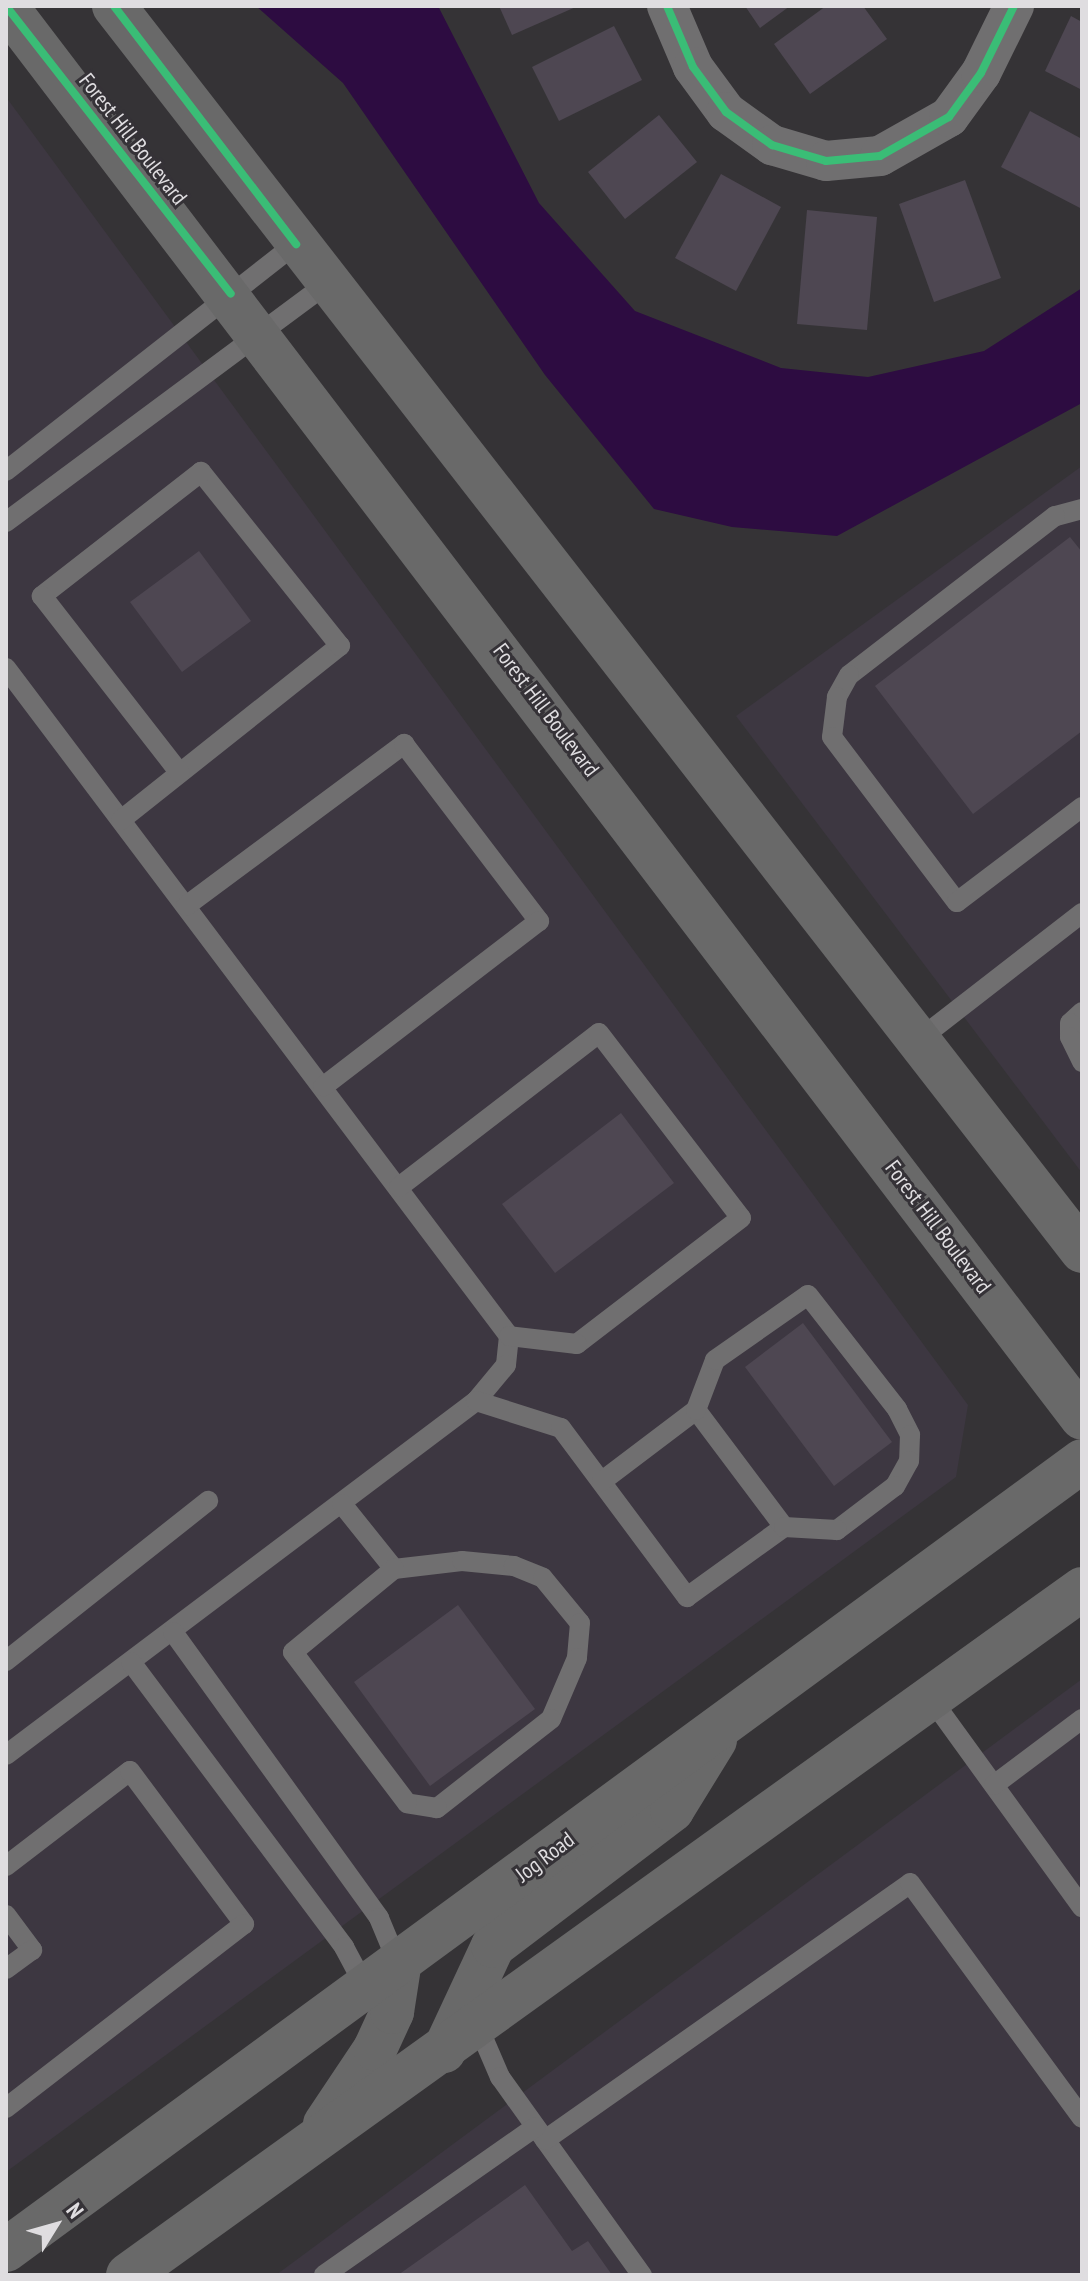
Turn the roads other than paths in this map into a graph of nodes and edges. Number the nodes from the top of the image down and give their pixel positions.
1 (6, 6) edge
2 (114, 6) edge
3 (667, 6) edge
4 (1014, 6) edge
5 (296, 244) junction
6 (326, 284) junction
7 (231, 294) junction
8 (259, 331) junction
9 (6, 471) edge
10 (1082, 509) edge
11 (6, 522) edge
12 (6, 668) edge
13 (180, 773) junction
14 (1082, 807) edge
15 (121, 820) junction
16 (186, 906) junction
17 (1082, 913) edge
18 (1082, 1012) edge
19 (917, 1041) junction
20 (1082, 1062) edge
21 (323, 1087) junction
22 (399, 1187) junction
23 (1082, 1251) edge
24 (509, 1336) junction
25 (476, 1401) junction
26 (696, 1410) junction
27 (1082, 1418) edge
28 (1082, 1461) edge
29 (602, 1481) junction
30 (208, 1501) dead end
31 (342, 1504) junction
32 (784, 1527) junction
33 (394, 1569) junction
34 (1082, 1589) edge
35 (173, 1632) junction
36 (6, 1661) edge
37 (131, 1662) junction
38 (932, 1700) junction
39 (1082, 1719) edge
40 (726, 1721) junction
41 (6, 1755) edge
42 (994, 1785) junction
43 (6, 1866) edge
44 (1082, 1907) edge
45 (6, 1915) edge
46 (6, 1969) edge
47 (383, 1979) junction
48 (461, 2039) junction
49 (6, 2108) edge
50 (1082, 2118) edge
51 (540, 2134) junction
52 (311, 2145) junction
53 (6, 2250) edge
54 (155, 2267) edge
55 (324, 2275) edge
56 (642, 2275) edge

1 - 7 main road, Forest Hill Boulevard
2 - 5 main road
3 - 4 street
5 - 6 main road
5 - 7 lane
6 - 8 lane
6 - 19 main road
7 - 8 main road, Forest Hill Boulevard
7 - 9 lane
8 - 11 lane
8 - 27 main road, Forest Hill Boulevard
10 - 14 lane
12 - 15 lane
13 - 13 lane
13 - 15 lane
15 - 16 lane
16 - 21 lane
16 - 21 lane
17 - 19 lane
18 - 20 lane
19 - 23 main road
21 - 22 lane
22 - 24 lane
22 - 24 lane
24 - 25 lane
25 - 29 lane
25 - 31 lane
26 - 29 lane
26 - 32 lane
26 - 32 lane
28 - 40 main road, Jog Road
29 - 32 lane
30 - 36 lane
31 - 33 lane
31 - 35 lane
33 - 33 lane
34 - 38 main road
35 - 37 lane
35 - 47 lane
37 - 41 lane
37 - 47 lane
38 - 42 lane
38 - 48 main road
39 - 42 lane
40 - 47 main road, Jog Road
40 - 48 main road
42 - 44 lane
43 - 49 lane
45 - 46 lane
47 - 52 main road
47 - 53 main road, Jog Road
48 - 51 lane
48 - 52 main road
50 - 51 lane
51 - 55 lane
51 - 56 lane
52 - 54 main road

